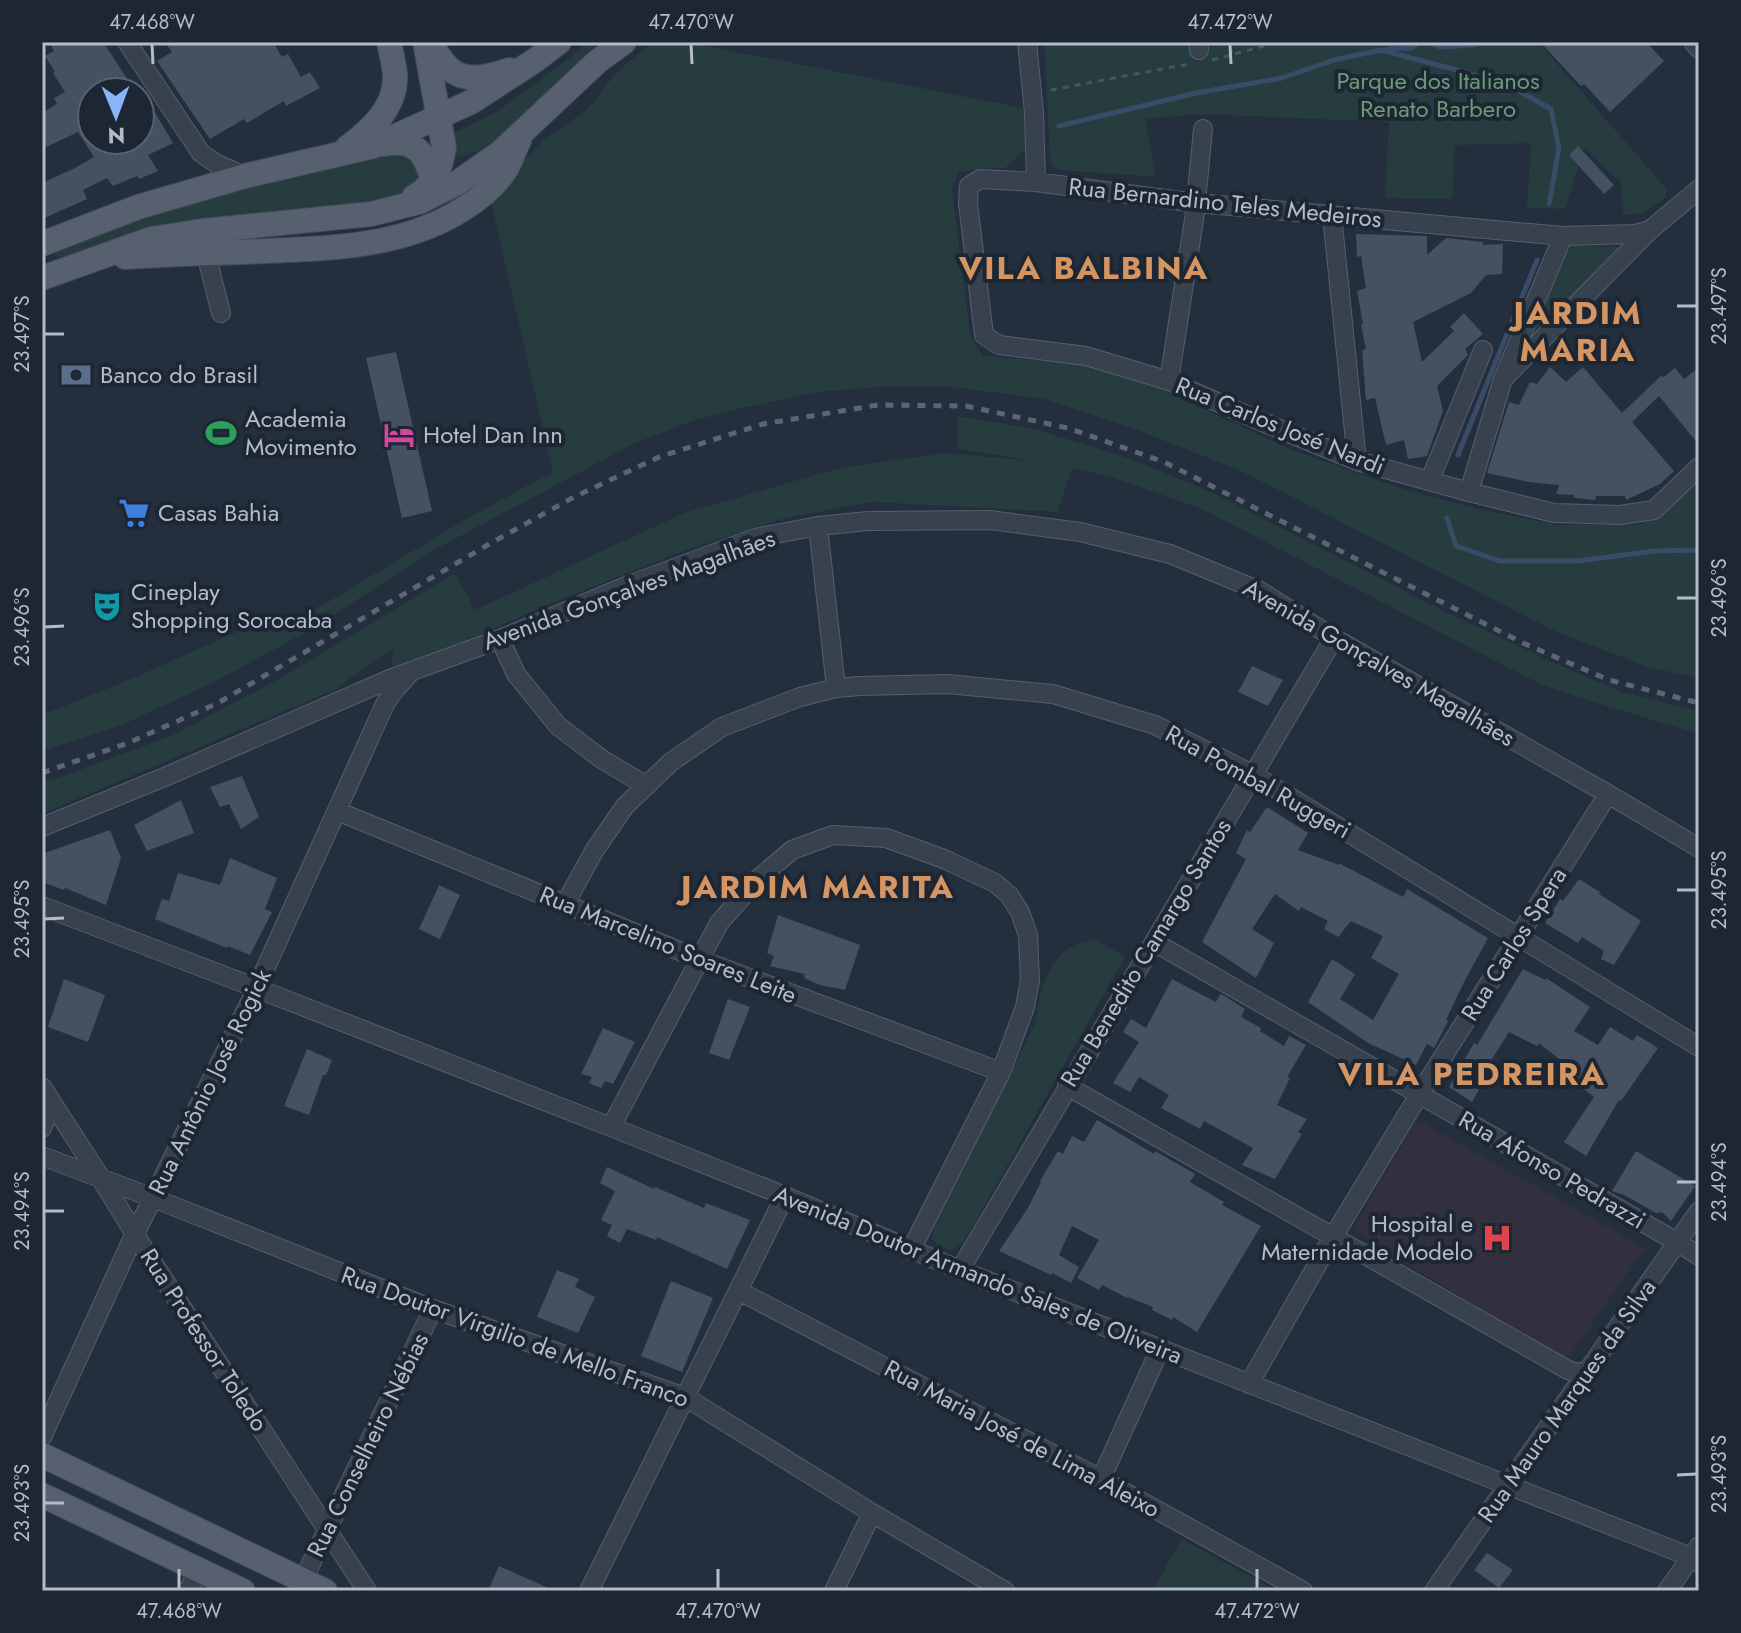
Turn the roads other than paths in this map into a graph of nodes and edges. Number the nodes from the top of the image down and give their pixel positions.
1 (127, 42) edge
2 (389, 42) edge
3 (425, 42) edge
4 (431, 42) edge
5 (559, 42) edge
6 (624, 42) edge
7 (1027, 42) edge
8 (1693, 42) edge
9 (1699, 49) edge
10 (606, 52) edge
11 (537, 59) junction
12 (439, 117) junction
13 (1203, 129) dead end
14 (525, 132) junction
15 (374, 146) junction
16 (339, 155) junction
17 (245, 176) junction
18 (433, 182) junction
19 (1036, 182) junction
20 (1699, 189) edge
21 (1196, 203) junction
22 (371, 214) junction
23 (1332, 215) junction
24 (1650, 230) junction
25 (1563, 236) junction
26 (42, 244) edge
27 (206, 254) junction
28 (90, 260) junction
29 (43, 275) edge
30 (221, 313) dead end
31 (999, 345) joint
32 (1483, 350) dead end
33 (1503, 379) junction
34 (1169, 381) junction
35 (1357, 461) junction
36 (1699, 467) edge
37 (1430, 480) junction
38 (1469, 492) junction
39 (818, 526) junction
40 (1334, 638) junction
41 (500, 639) junction
42 (412, 671) junction
43 (836, 688) junction
44 (367, 689) junction
45 (377, 726) junction
46 (1252, 774) junction
47 (647, 786) junction
48 (1608, 794) junction
49 (337, 811) junction
50 (42, 827) edge
51 (1699, 848) edge
52 (565, 904) junction
53 (42, 906) edge
54 (1518, 937) junction
55 (1154, 942) junction
56 (699, 959) junction
57 (256, 988) junction
58 (1699, 1047) edge
59 (1001, 1072) junction
60 (1067, 1086) junction
61 (47, 1095) edge
62 (1419, 1095) junction
63 (611, 1127) junction
64 (42, 1128) edge
65 (42, 1156) edge
66 (102, 1180) junction
67 (785, 1196) junction
68 (153, 1198) junction
69 (1699, 1211) edge
70 (135, 1235) junction
71 (1333, 1237) junction
72 (1677, 1242) junction
73 (911, 1250) junction
74 (1699, 1256) edge
75 (960, 1270) junction
76 (739, 1291) junction
77 (433, 1309) junction
78 (1160, 1349) junction
79 (1586, 1371) junction
80 (1249, 1384) junction
81 (685, 1397) junction
82 (42, 1437) edge
83 (42, 1455) edge
84 (1101, 1479) junction
85 (1509, 1486) junction
86 (42, 1495) edge
87 (872, 1513) junction
88 (328, 1529) junction
89 (1696, 1556) edge
90 (194, 1580) edge
91 (303, 1580) junction
92 (243, 1591) edge
93 (325, 1591) edge
94 (367, 1591) edge
95 (589, 1591) edge
96 (834, 1591) edge
97 (1005, 1591) edge
98 (1303, 1591) edge
99 (1434, 1591) edge
100 (1667, 1591) edge

1 - 17 street
2 - 16 main road
3 - 12 main road
4 - 11 main road
5 - 11 main road
6 - 10 main road
7 - 19 street
8 - 9 street
10 - 14 main road
11 - 12 main road
12 - 15 main road
12 - 18 main road
13 - 21 street
14 - 22 main road
14 - 27 main road
15 - 16 main road
15 - 18 main road
16 - 17 main road
17 - 26 main road
18 - 22 main road
19 - 21 street, Rua Bernardino Teles Medeiros
19 - 31 street, Rua Bernardino Teles Medeiros
20 - 24 street
21 - 23 street, Rua Bernardino Teles Medeiros
21 - 34 street
22 - 28 main road
23 - 25 street, Rua Bernardino Teles Medeiros
23 - 35 street
24 - 25 street, Rua Bernardino Teles Medeiros
24 - 33 street
25 - 33 street
27 - 28 main road
27 - 30 street
28 - 29 main road
31 - 34 street, Rua Carlos José Nardi
32 - 37 street
33 - 38 street
34 - 35 street, Rua Carlos José Nardi
35 - 37 street, Rua Carlos José Nardi
36 - 38 street, Rua Carlos José Nardi
37 - 38 street, Rua Carlos José Nardi
39 - 40 street, Avenida Gonçalves Magalhães
39 - 41 street, Avenida Gonçalves Magalhães
39 - 43 street
40 - 46 street, Rua Benedito Camargo Santos
40 - 48 street, Avenida Gonçalves Magalhães
41 - 42 street, Avenida Gonçalves Magalhães
41 - 47 street
42 - 44 street, Avenida Gonçalves Magalhães
42 - 45 street, Rua Antônio José Rogick
43 - 46 street, Rua Pombal Ruggeri
43 - 47 street, Rua Pombal Ruggeri
44 - 45 street
44 - 50 street, Avenida Gonçalves Magalhães
45 - 49 street, Rua Antônio José Rogick
46 - 54 street, Rua Pombal Ruggeri
46 - 55 street, Rua Benedito Camargo Santos
47 - 52 street, Rua Pombal Ruggeri
48 - 51 street, Avenida Gonçalves Magalhães
48 - 54 street, Rua Carlos Spera
49 - 52 street, Rua Marcelino Soares Leite
49 - 57 street, Rua Antônio José Rogick
52 - 56 street, Rua Marcelino Soares Leite
53 - 57 street, Avenida Doutor Armando Sales de Oliveira
54 - 58 street, Rua Pombal Ruggeri
54 - 62 street, Rua Carlos Spera
55 - 60 street, Rua Benedito Camargo Santos
55 - 62 street, Rua Afonso Pedrazzi
56 - 59 street, Rua Marcelino Soares Leite
56 - 59 street
56 - 63 street
57 - 63 street, Avenida Doutor Armando Sales de Oliveira
57 - 68 street, Rua Antônio José Rogick
59 - 73 street
60 - 71 street
60 - 75 street, Rua Benedito Camargo Santos
61 - 64 street
61 - 66 street, Rua Professor Toledo
62 - 71 street, Rua Carlos Spera
62 - 72 street, Rua Afonso Pedrazzi
63 - 67 street, Avenida Doutor Armando Sales de Oliveira
65 - 66 street, Rua Doutor Virgilio de Mello Franco
66 - 68 street, Rua Doutor Virgilio de Mello Franco
66 - 70 street, Rua Professor Toledo
67 - 73 street, Avenida Doutor Armando Sales de Oliveira
67 - 76 street
68 - 70 street, Rua Antônio José Rogick
68 - 77 street, Rua Doutor Virgilio de Mello Franco
69 - 72 street, Rua Mauro Marques da Silva
70 - 82 street, Rua Antônio José Rogick
70 - 88 street, Rua Professor Toledo
71 - 79 street
71 - 80 street, Rua Carlos Spera
72 - 74 street, Rua Afonso Pedrazzi
72 - 79 street, Rua Mauro Marques da Silva
73 - 75 street, Avenida Doutor Armando Sales de Oliveira
75 - 78 street, Avenida Doutor Armando Sales de Oliveira
76 - 81 street
76 - 84 street, Rua Maria José de Lima Aleixo
77 - 81 street, Rua Doutor Virgilio de Mello Franco
77 - 88 street, Rua Conselheiro Nébias
78 - 80 street, Avenida Doutor Armando Sales de Oliveira
78 - 84 street
79 - 85 street, Rua Mauro Marques da Silva
80 - 85 street, Avenida Doutor Armando Sales de Oliveira
81 - 87 street, Rua Doutor Virgilio de Mello Franco
81 - 95 street
83 - 91 main road
84 - 98 street, Rua Maria José de Lima Aleixo
85 - 89 street, Avenida Doutor Armando Sales de Oliveira
85 - 99 street, Rua Mauro Marques da Silva
86 - 90 main road
87 - 96 street
87 - 97 street, Rua Doutor Virgilio de Mello Franco
88 - 91 street, Rua Conselheiro Nébias
88 - 94 street, Rua Professor Toledo
89 - 100 street
90 - 92 main road
91 - 93 main road

